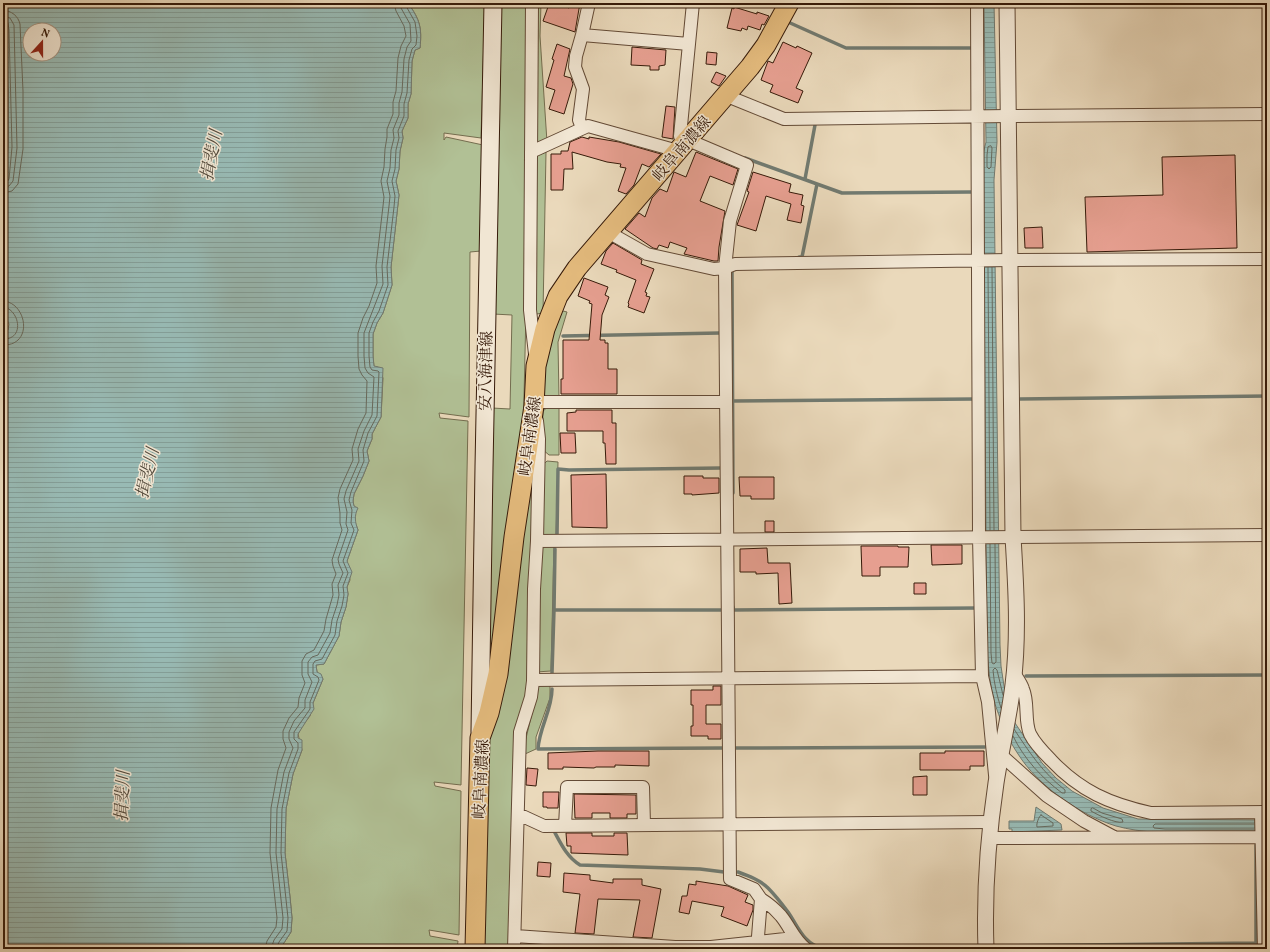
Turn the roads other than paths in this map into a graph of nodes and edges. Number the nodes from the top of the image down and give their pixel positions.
1 (493, 3) edge
2 (532, 3) edge
3 (589, 3) edge
4 (693, 3) edge
5 (790, 3) edge
6 (977, 3) edge
7 (1007, 3) edge
8 (582, 35) junction
9 (689, 44) junction
10 (727, 96) junction
11 (1267, 114) edge
12 (1004, 116) junction
13 (981, 117) junction
14 (582, 128) junction
15 (683, 146) junction
16 (531, 152) junction
17 (608, 232) junction
18 (1267, 259) edge
19 (979, 260) junction
20 (1005, 260) junction
21 (725, 268) junction
22 (536, 366) junction
23 (726, 402) junction
24 (534, 404) junction
25 (1267, 536) edge
26 (981, 537) junction
27 (1010, 537) junction
28 (728, 540) junction
29 (537, 541) junction
30 (982, 676) junction
31 (728, 678) junction
32 (1014, 679) junction
33 (533, 680) junction
34 (480, 738) junction
35 (1002, 748) junction
36 (996, 781) junction
37 (518, 814) junction
38 (1263, 814) edge
39 (990, 822) junction
40 (730, 824) junction
41 (644, 825) junction
42 (566, 826) junction
43 (1264, 836) edge
44 (990, 838) junction
45 (1115, 838) junction
46 (761, 899) junction
47 (515, 936) junction
48 (794, 938) junction
49 (757, 946) edge
50 (475, 949) edge
51 (514, 949) edge
52 (806, 949) edge
53 (986, 949) edge
54 (1264, 949) edge

1 - 34 main road, 安八海津線
2 - 16 street
3 - 8 street
4 - 9 street
5 - 10 main road, 岐阜南濃線
6 - 13 street
7 - 12 street
8 - 9 street
8 - 14 street
9 - 15 street
10 - 13 street
10 - 15 main road, 岐阜南濃線
11 - 12 street
12 - 13 street
12 - 20 street
13 - 19 street
14 - 15 street
14 - 16 street
15 - 17 main road, 岐阜南濃線
15 - 21 street
16 - 22 street
17 - 21 street
17 - 22 main road, 岐阜南濃線
18 - 20 street
19 - 20 street
19 - 21 street
19 - 26 street
20 - 27 street
21 - 23 street
22 - 24 main road, 岐阜南濃線
23 - 24 street
23 - 28 street
24 - 29 street
24 - 34 main road, 岐阜南濃線
25 - 27 street
26 - 27 street
26 - 28 street
26 - 30 street
27 - 32 street
28 - 29 street
28 - 31 street
29 - 33 street
30 - 31 street
30 - 36 street
31 - 33 street
31 - 40 street
32 - 35 street
32 - 38 street
33 - 37 street
34 - 50 main road, 岐阜南濃線
35 - 36 street
35 - 45 street
36 - 39 street
37 - 42 street
37 - 47 street
38 - 43 street
39 - 40 street
39 - 44 street
40 - 41 street
40 - 46 street
41 - 42 street
41 - 42 street
43 - 45 street
43 - 54 street
44 - 45 street
44 - 53 street
46 - 48 street
46 - 49 street
47 - 49 street
47 - 51 street
48 - 49 street
48 - 52 street

